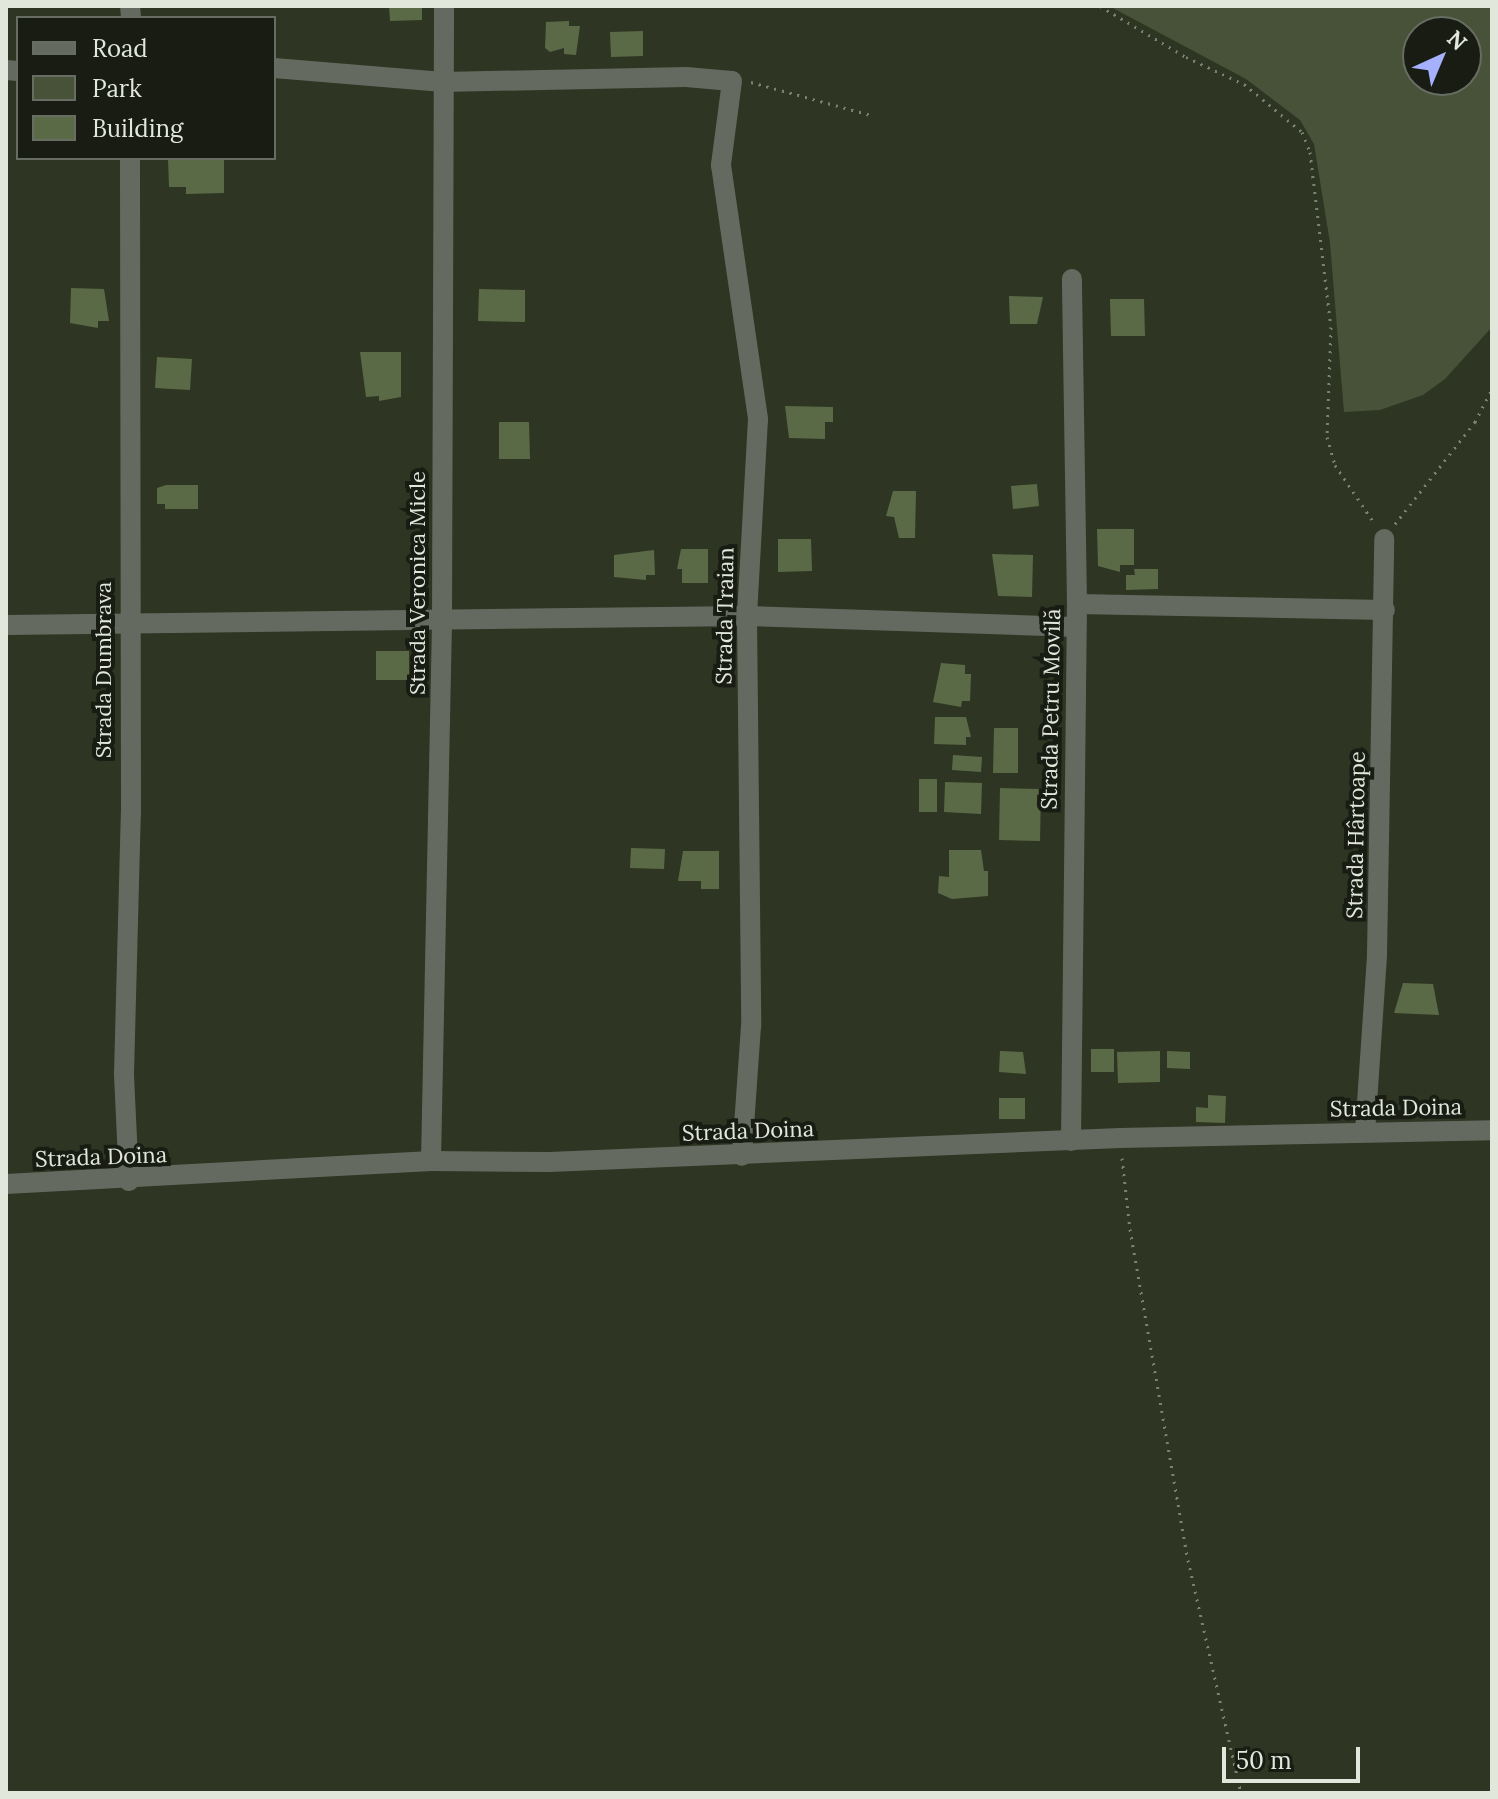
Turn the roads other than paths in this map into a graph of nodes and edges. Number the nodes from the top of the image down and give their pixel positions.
1 (444, 6) edge
2 (276, 68) edge
3 (443, 82) junction
4 (130, 160) edge
5 (1072, 279) dead end
6 (1384, 539) road end
7 (1077, 604) junction
8 (1385, 610) junction
9 (747, 616) junction
10 (442, 621) junction
11 (128, 624) junction
12 (6, 625) edge
13 (1076, 627) junction
14 (1492, 1130) edge
15 (1365, 1132) junction
16 (1071, 1141) junction
17 (742, 1156) junction
18 (431, 1161) junction
19 (129, 1181) junction
20 (6, 1184) edge

1 - 3 street, Strada Veronica Micle
2 - 3 street
3 - 9 street, Strada Traian
3 - 10 street, Strada Veronica Micle
4 - 11 street, Strada Dumbrava
5 - 7 street, Strada Petru Movilă
6 - 8 street, Strada Hârtoape
7 - 8 street
7 - 13 street, Strada Petru Movilă
8 - 15 street, Strada Hârtoape
9 - 10 street
9 - 13 street
9 - 17 street, Strada Traian
10 - 11 street
10 - 18 street, Strada Veronica Micle
11 - 12 street
11 - 19 street, Strada Dumbrava
13 - 16 street, Strada Petru Movilă
14 - 15 street, Strada Doina
15 - 16 street, Strada Doina
16 - 17 street, Strada Doina
17 - 18 street, Strada Doina
18 - 19 street, Strada Doina
19 - 20 street, Strada Doina

